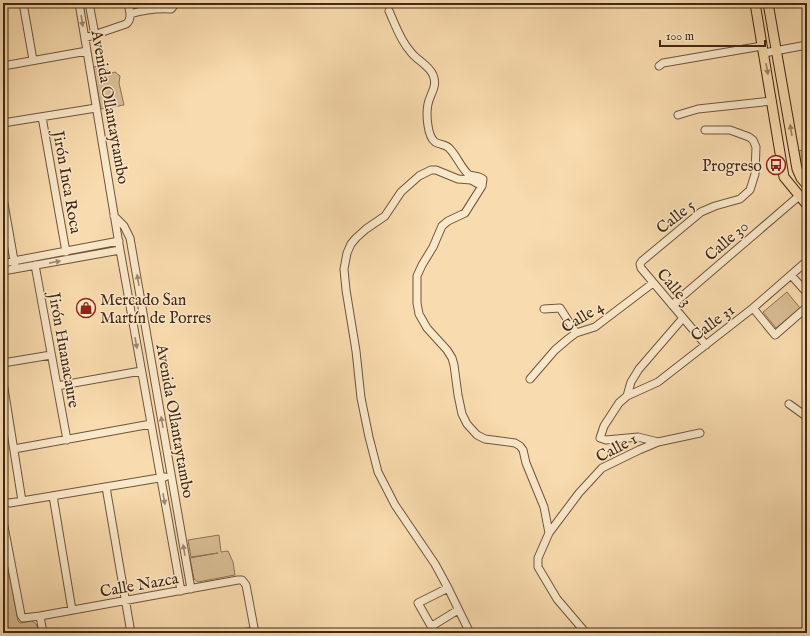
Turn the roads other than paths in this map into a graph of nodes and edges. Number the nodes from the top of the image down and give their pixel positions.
1 (23, 3) edge
2 (79, 3) edge
3 (89, 3) edge
4 (128, 3) edge
5 (176, 3) edge
6 (755, 3) edge
7 (768, 3) edge
8 (159, 6) edge
9 (389, 11) dead end
10 (130, 14) junction
11 (95, 35) junction
12 (85, 38) junction
13 (807, 46) edge
14 (763, 49) junction
15 (87, 51) junction
16 (776, 51) junction
17 (33, 60) junction
18 (3, 66) edge
19 (658, 66) dead end
20 (772, 101) junction
21 (96, 108) junction
22 (678, 115) dead end
23 (42, 117) junction
24 (3, 123) edge
25 (705, 130) dead end
26 (807, 185) edge
27 (482, 186) junction
28 (799, 196) junction
29 (3, 198) edge
30 (807, 205) edge
31 (4, 209) edge
32 (114, 216) junction
33 (119, 242) junction
34 (120, 250) junction
35 (66, 252) junction
36 (807, 261) edge
37 (3, 264) edge
38 (640, 264) joint
39 (15, 265) junction
40 (35, 265) junction
41 (3, 271) edge
42 (791, 276) junction
43 (653, 283) junction
44 (807, 293) edge
45 (672, 305) junction
46 (807, 306) edge
47 (752, 308) junction
48 (544, 309) dead end
49 (683, 318) junction
50 (576, 333) junction
51 (706, 345) junction
52 (51, 355) junction
53 (3, 363) edge
54 (141, 371) junction
55 (530, 379) dead end
56 (3, 382) edge
57 (57, 386) junction
58 (627, 396) junction
59 (789, 404) dead end
60 (807, 417) edge
61 (6, 421) edge
62 (151, 424) junction
63 (700, 433) dead end
64 (67, 440) junction
65 (658, 442) junction
66 (14, 449) junction
67 (171, 476) junction
68 (161, 478) junction
69 (106, 487) junction
70 (53, 496) junction
71 (22, 501) junction
72 (3, 502) edge
73 (3, 521) edge
74 (549, 533) junction
75 (448, 588) junction
76 (191, 589) junction
77 (181, 591) junction
78 (126, 601) junction
79 (72, 610) junction
80 (458, 610) junction
81 (40, 616) junction
82 (434, 630) edge
83 (255, 632) edge
84 (43, 633) edge
85 (131, 633) edge
86 (243, 633) edge
87 (470, 633) edge
88 (586, 633) edge

1 - 17 street
2 -> 12 street, Avenida Ollantaytambo
3 - 11 street, Avenida Ollantaytambo
4 - 10 street
5 - 8 street
6 - 14 main road
7 - 16 main road
8 - 10 street
9 - 27 street
10 - 11 street
11 - 12 street
12 - 15 street, Avenida Ollantaytambo
13 - 16 street
14 - 16 street
14 - 19 street
14 -> 20 main road
15 - 17 street
15 - 21 street, Avenida Ollantaytambo
26 -> 16 main road
17 - 18 street
20 - 22 street
20 - 28 main road
21 - 23 street
21 - 32 street, Avenida Ollantaytambo
23 - 24 street
23 - 35 street, Jirón Inca Roca
25 - 38 street, Calle 5
27 - 74 street
27 - 75 street
28 - 30 main road
28 - 45 street, Calle 30
29 - 31 street
31 - 39 street
32 - 33 street, Avenida Ollantaytambo
67 -> 32 street, Avenida Ollantaytambo
33 - 34 street, Avenida Ollantaytambo
33 - 35 street
40 -> 34 street
34 -> 54 street, Avenida Ollantaytambo
35 - 39 street
36 - 42 street, Calle 31
37 - 39 street
38 - 43 street, Calle 3
39 - 40 street
39 - 41 street
40 - 52 street, Jirón Huanacaure
42 - 44 street
42 - 47 street, Calle 31
43 - 45 street, Calle 3
43 - 50 street, Calle 4
45 - 49 street, Calle 3
46 - 47 street
47 - 51 street, Calle 31
48 - 50 street
49 - 51 street, Calle 3
49 - 58 street
50 - 55 street, Calle 4
51 - 58 street, Calle 31
52 - 53 street
52 - 57 street, Jirón Huanacaure
54 - 57 street
54 - 62 street, Avenida Ollantaytambo
56 - 61 street
57 - 64 street, Jirón Huanacaure
58 - 65 street
59 - 60 street
61 - 66 street
62 - 64 street
62 - 68 street, Avenida Ollantaytambo
63 - 65 street, Calle 1
64 - 66 street
65 - 74 street, Calle 1
66 - 71 street
67 - 68 street
76 -> 67 street, Avenida Ollantaytambo
68 - 69 street
68 -> 77 street, Avenida Ollantaytambo
69 - 70 street
69 - 78 street
70 - 71 street
70 - 79 street
71 - 72 street
73 - 81 street, Calle Nazca
74 - 88 street, Calle 1
75 - 80 street
75 - 82 street
76 - 77 street, Calle Nazca
76 - 83 street, Calle Nazca
77 - 78 street, Calle Nazca
78 - 79 street, Calle Nazca
78 - 85 street
79 - 81 street, Calle Nazca
80 - 82 street
80 - 87 street
81 - 84 street
83 - 86 street

